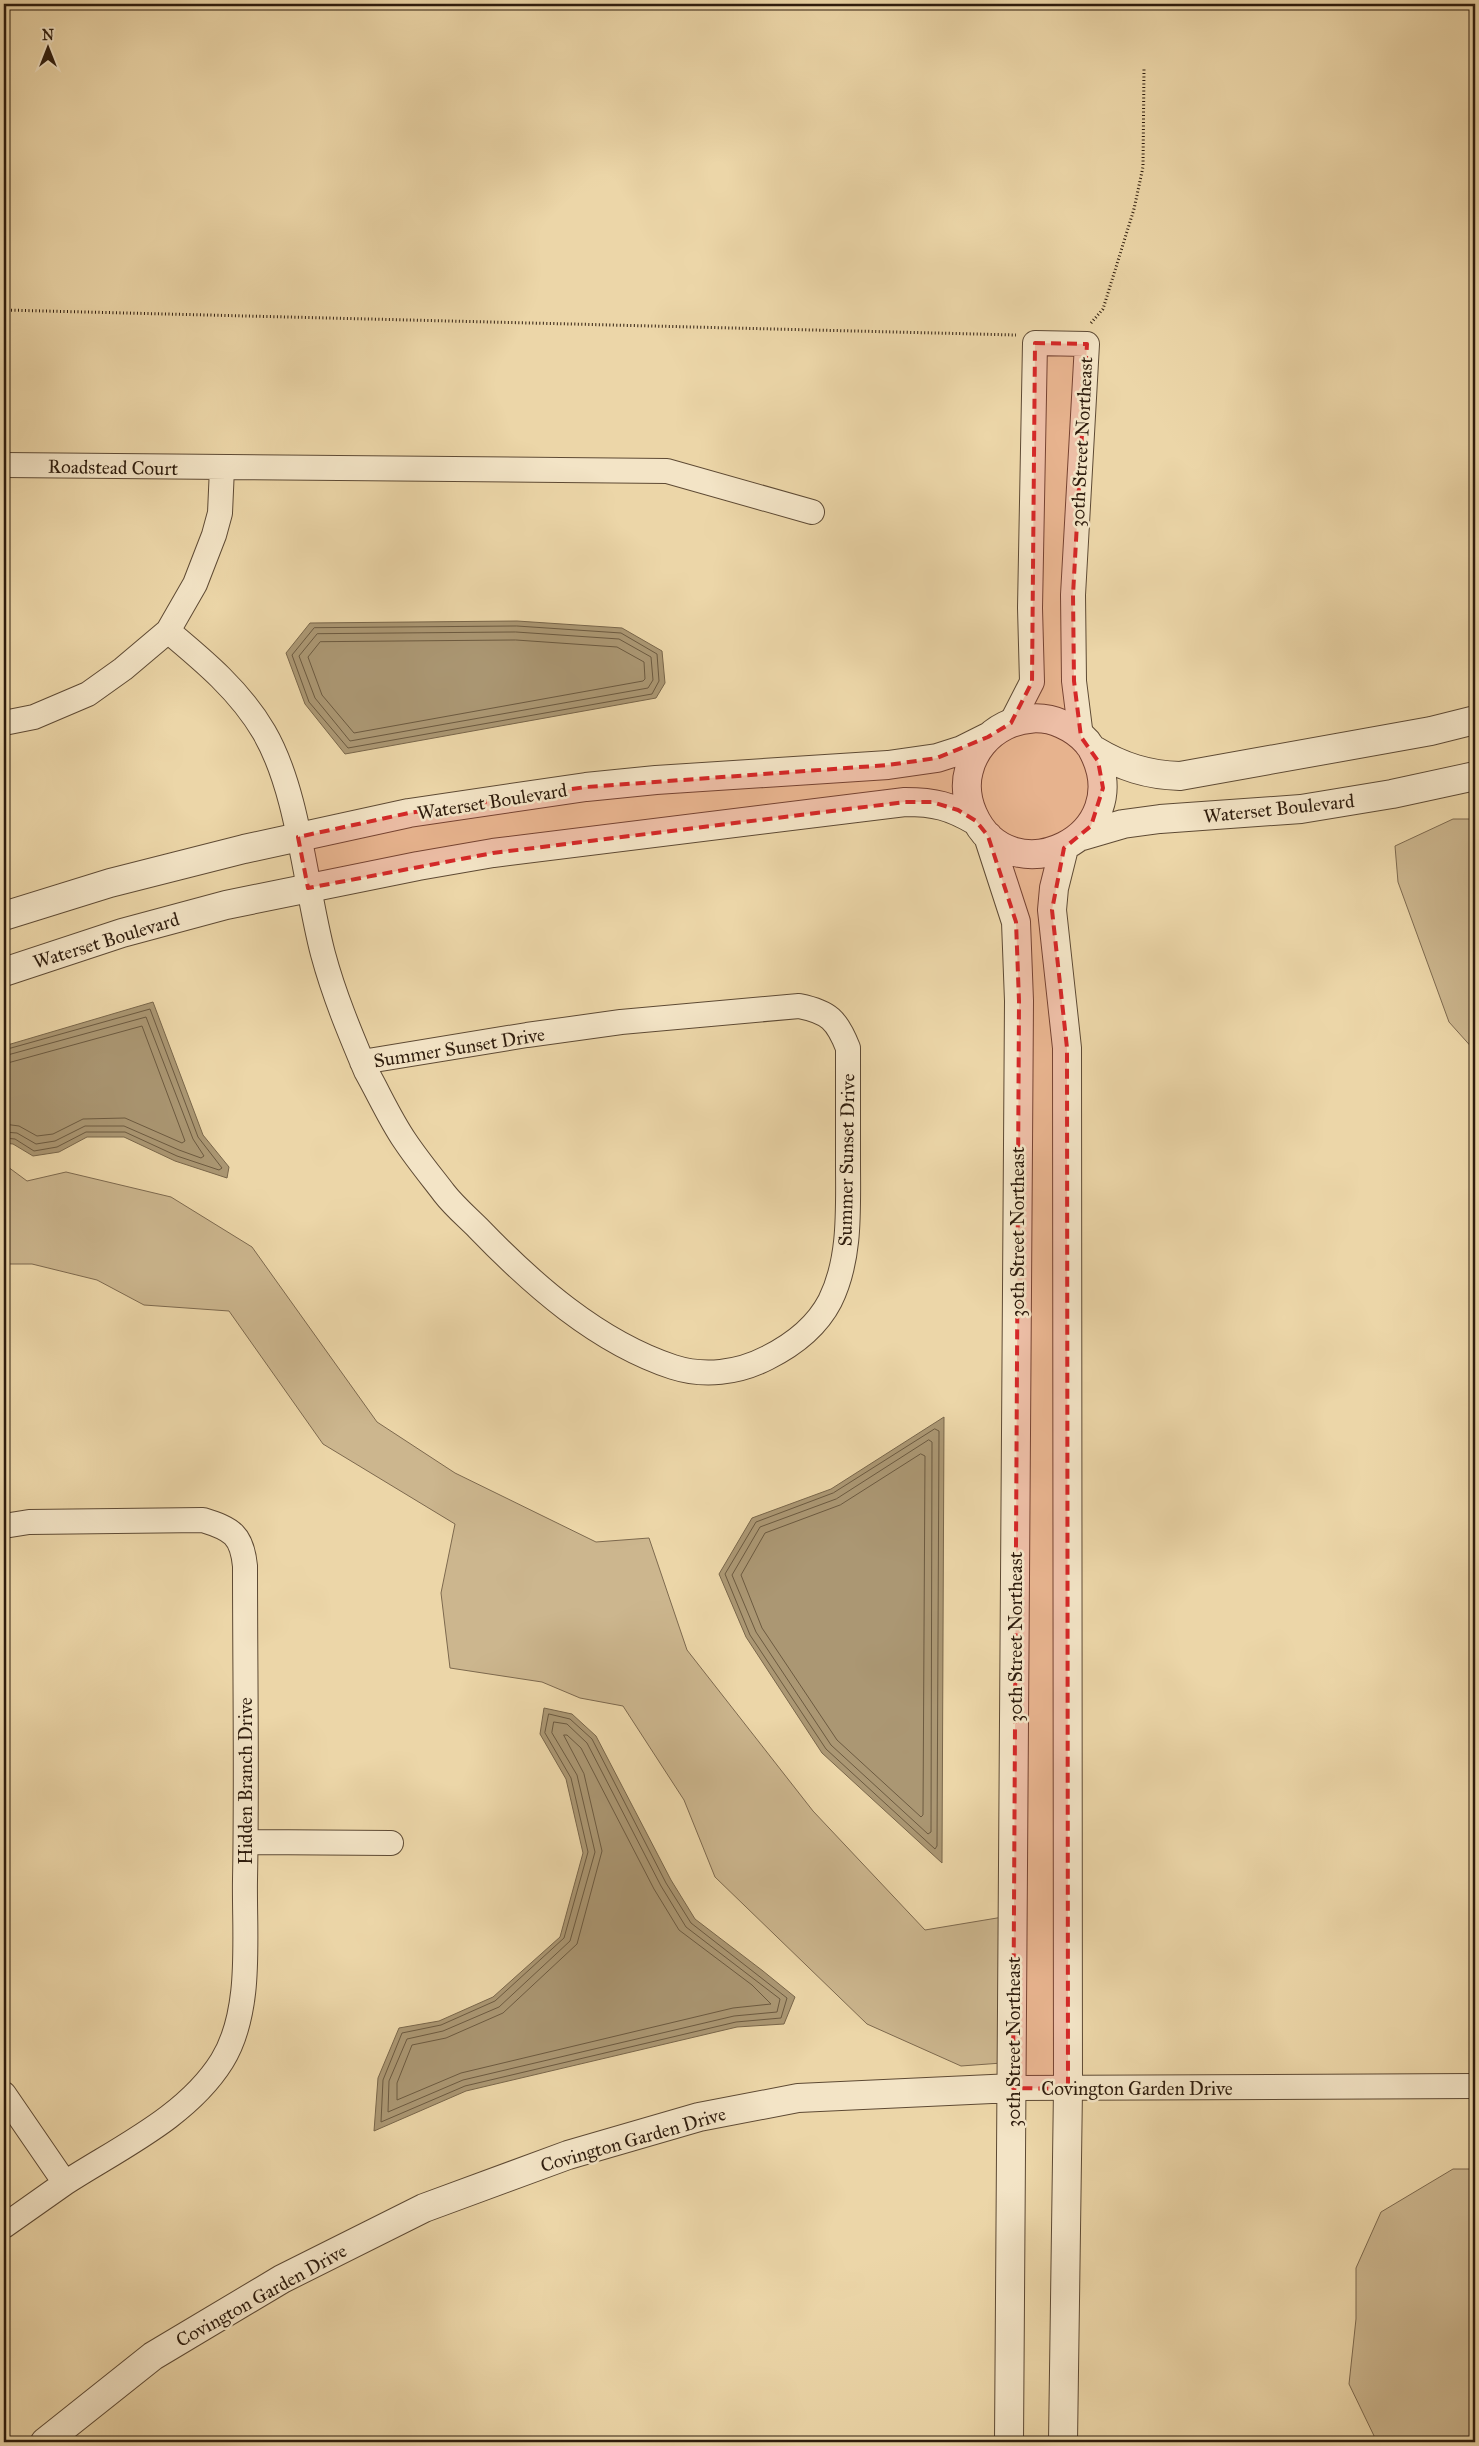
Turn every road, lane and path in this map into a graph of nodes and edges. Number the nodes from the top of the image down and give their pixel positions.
1 (1144, 69) dead end
2 (4, 310) edge
3 (1090, 324) dead end
4 (1020, 335) dead end
5 (4, 465) edge
6 (222, 468) junction
7 (812, 512) dead end
8 (168, 631) junction
9 (1475, 720) edge
10 (4, 722) edge
11 (999, 730) junction
12 (1087, 743) junction
13 (1475, 776) edge
14 (982, 828) junction
15 (298, 837) junction
16 (1073, 842) junction
17 (308, 888) junction
18 (4, 916) edge
19 (4, 972) edge
20 (362, 1062) junction
21 (4, 1526) edge
22 (246, 1842) junction
23 (391, 1843) dead end
24 (1475, 2086) edge
25 (1013, 2088) junction
26 (1068, 2089) junction
27 (4, 2094) edge
28 (65, 2183) junction
29 (4, 2226) edge
30 (44, 2442) edge
31 (1009, 2442) edge
32 (1063, 2442) edge

1 - 3 path
2 - 4 path
5 - 6 street, Roadstead Court
6 - 7 street, Roadstead Court
6 - 8 street
8 - 10 street
8 - 15 street, Summer Sunset Drive
9 - 12 street
11 - 12 street
11 - 12 street, 30th Street Northeast
11 - 14 street
11 - 15 street, Waterset Boulevard
12 - 16 street
13 - 16 street, Waterset Boulevard
14 - 16 street
14 - 17 street, Waterset Boulevard
14 - 25 street, 30th Street Northeast
15 - 17 street, Summer Sunset Drive
15 - 18 street, Waterset Boulevard
16 - 26 street
17 - 19 street, Waterset Boulevard
17 - 20 street, Summer Sunset Drive
20 - 20 street, Summer Sunset Drive
21 - 22 street, Hidden Branch Drive
22 - 23 street
22 - 28 street, Hidden Branch Drive
24 - 26 street, Covington Garden Drive
25 - 26 street, Covington Garden Drive
25 - 30 street, Covington Garden Drive
25 - 31 street, 30th Street Northeast
26 - 32 street
27 - 28 street
28 - 29 street, Hidden Branch Drive

